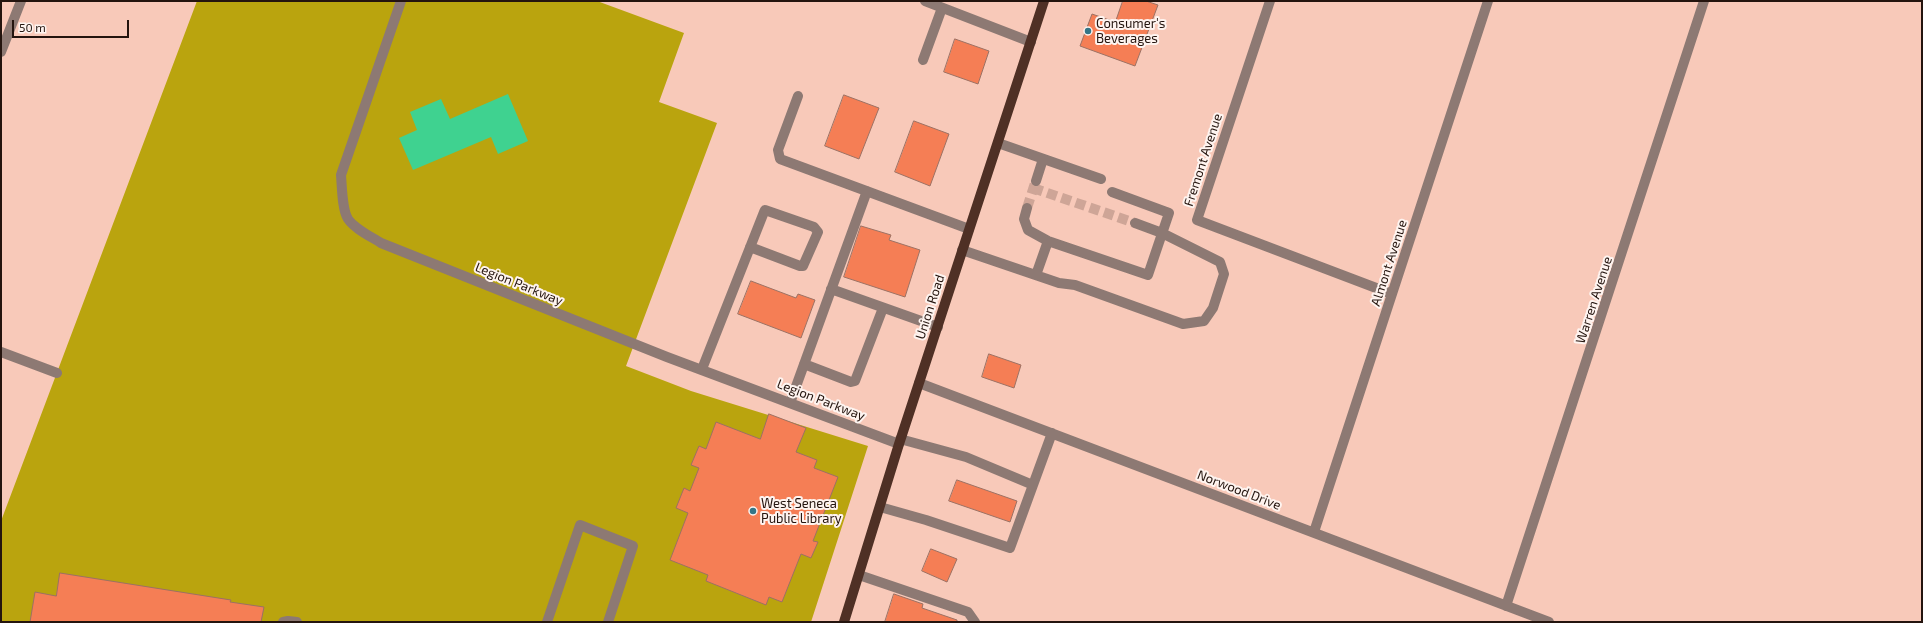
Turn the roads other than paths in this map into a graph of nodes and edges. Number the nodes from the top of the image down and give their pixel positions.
1 (21, 1) edge
2 (401, 1) edge
3 (925, 1) edge
4 (1044, 1) edge
5 (1270, 1) edge
6 (1488, 1) edge
7 (1704, 1) edge
8 (942, 8) junction
9 (1031, 42) junction
10 (1, 52) edge
11 (923, 60) dead end
12 (798, 96) dead end
13 (998, 143) junction
14 (1043, 159) junction
15 (1101, 179) dead end
16 (1036, 181) tunnel mouth
17 (867, 191) junction
18 (1112, 192) dead end
19 (1027, 208) tunnel mouth
20 (1135, 223) tunnel mouth
21 (969, 229) junction
22 (1162, 233) junction
23 (1048, 241) junction
24 (750, 247) junction
25 (962, 250) junction
26 (1036, 275) junction
27 (831, 289) junction
28 (1392, 294) junction
29 (883, 308) junction
30 (938, 327) junction
31 (1, 352) edge
32 (804, 364) junction
33 (702, 369) junction
34 (57, 373) dead end
35 (919, 383) junction
36 (790, 402) junction
37 (1052, 433) junction
38 (900, 441) junction
39 (1033, 484) junction
40 (880, 507) junction
41 (1314, 532) junction
42 (859, 575) junction
43 (1506, 606) junction
44 (283, 622) edge
45 (297, 622) edge
46 (547, 622) edge
47 (608, 622) edge
48 (844, 622) edge
49 (975, 622) edge
50 (1549, 622) edge

1 - 10 street
2 - 33 street, Legion Parkway
3 - 8 street
4 - 9 main road, Union Road
5 - 28 street, Fremont Avenue
6 - 28 street, Almont Avenue
7 - 43 street, Warren Avenue
8 - 9 street
8 - 11 street
9 - 13 main road, Union Road
12 - 17 street
13 - 14 street
13 - 21 main road, Union Road
14 - 15 street
14 - 16 street
17 - 21 street
17 - 27 street
18 - 22 street
19 - 23 street
20 - 22 street
21 - 25 main road, Union Road
22 - 23 street
22 - 26 street
23 - 26 street
24 - 24 street
24 - 33 street
25 - 26 street
25 - 30 main road, Union Road
27 - 29 street
27 - 32 street
28 - 41 street, Almont Avenue
29 - 30 street
29 - 32 street
30 - 35 main road, Union Road
31 - 34 street
32 - 36 street
33 - 36 street, Legion Parkway
35 - 37 street, Norwood Drive
35 - 38 main road, Union Road
36 - 38 street, Legion Parkway
37 - 39 street
37 - 41 street, Norwood Drive
38 - 39 street, Legion Parkway
38 - 40 main road, Union Road
39 - 40 street
40 - 42 main road, Union Road
41 - 43 street, Norwood Drive
42 - 48 main road, Union Road
42 - 49 street
43 - 50 street, Norwood Drive
44 - 45 street
46 - 47 street

